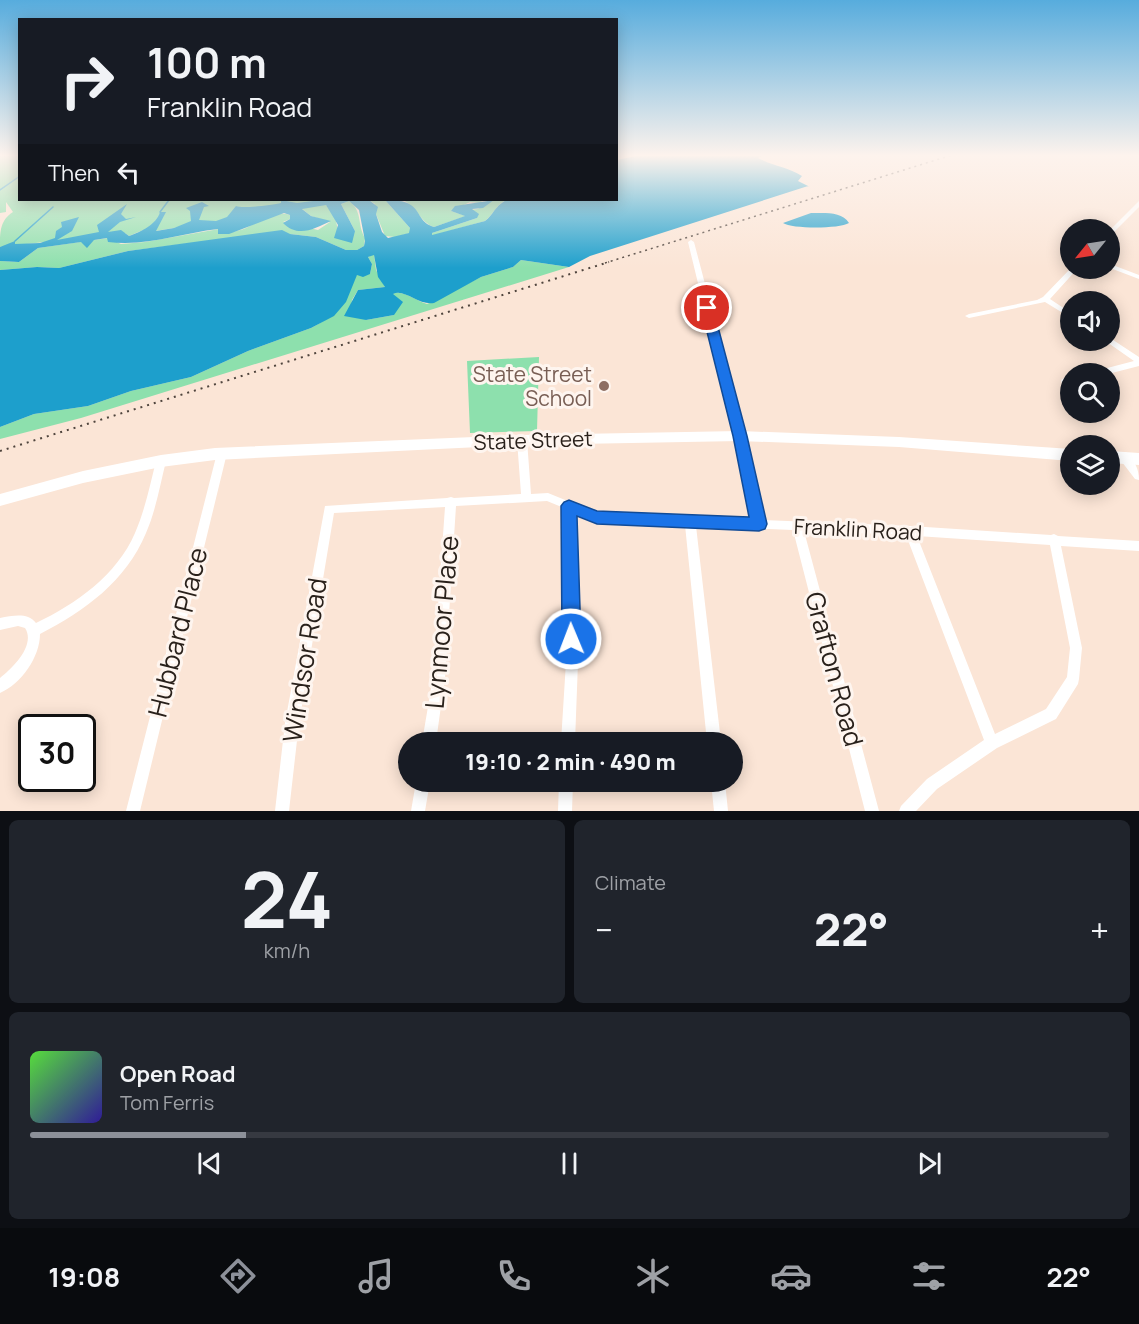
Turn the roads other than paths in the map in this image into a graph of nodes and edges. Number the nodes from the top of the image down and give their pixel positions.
1 (1139, 203) edge
2 (1120, 223) edge
3 (691, 242) dead end
4 (1120, 270) edge
5 (1139, 277) edge
6 (1065, 279) edge
7 (1046, 299) junction
8 (1060, 309) edge
9 (969, 316) dead end
10 (1120, 349) edge
11 (1139, 362) edge
12 (1120, 367) edge
13 (740, 436) junction
14 (522, 440) junction
15 (222, 453) junction
16 (1060, 454) edge
17 (1125, 458) edge
18 (160, 461) junction
19 (1139, 476) edge
20 (526, 498) junction
21 (0, 500) edge
22 (451, 501) junction
23 (569, 506) junction
24 (329, 509) joint
25 (690, 522) junction
26 (759, 524) junction
27 (798, 527) junction
28 (909, 531) junction
29 (1054, 540) junction
30 (1139, 546) edge
31 (0, 624) edge
32 (34, 631) junction
33 (0, 686) edge
34 (431, 732) edge
35 (568, 732) edge
36 (713, 732) edge
37 (992, 743) junction
38 (421, 792) edge
39 (566, 792) edge
40 (719, 792) edge
41 (133, 811) edge
42 (282, 811) edge
43 (418, 811) edge
44 (565, 811) edge
45 (721, 811) edge
46 (872, 811) edge
47 (906, 811) edge

1 - 2 street
3 - 13 street
4 - 5 street
6 - 7 street
7 - 8 street
7 - 9 street
10 - 11 street
11 - 12 street
13 - 14 main road, State Street
13 - 16 main road, State Street
13 - 26 street
14 - 15 main road, State Street
14 - 20 street
15 - 18 main road, State Street
15 - 41 street, Hubbard Place
17 - 19 street
18 - 21 main road, State Street
18 - 32 street
20 - 22 street, Franklin Road
20 - 23 street, Franklin Road
22 - 24 street, Franklin Road
22 - 34 street, Lynmoor Place
23 - 25 street, Franklin Road
23 - 35 street
24 - 42 street, Windsor Road
25 - 26 street, Franklin Road
25 - 36 street
26 - 27 street, Franklin Road
27 - 28 street, Franklin Road
27 - 46 street, Grafton Road
28 - 29 street, Franklin Road
28 - 37 street
29 - 30 street, Franklin Road
29 - 37 street
31 - 32 street
32 - 33 street
37 - 47 street
38 - 43 street
39 - 44 street
40 - 45 street

